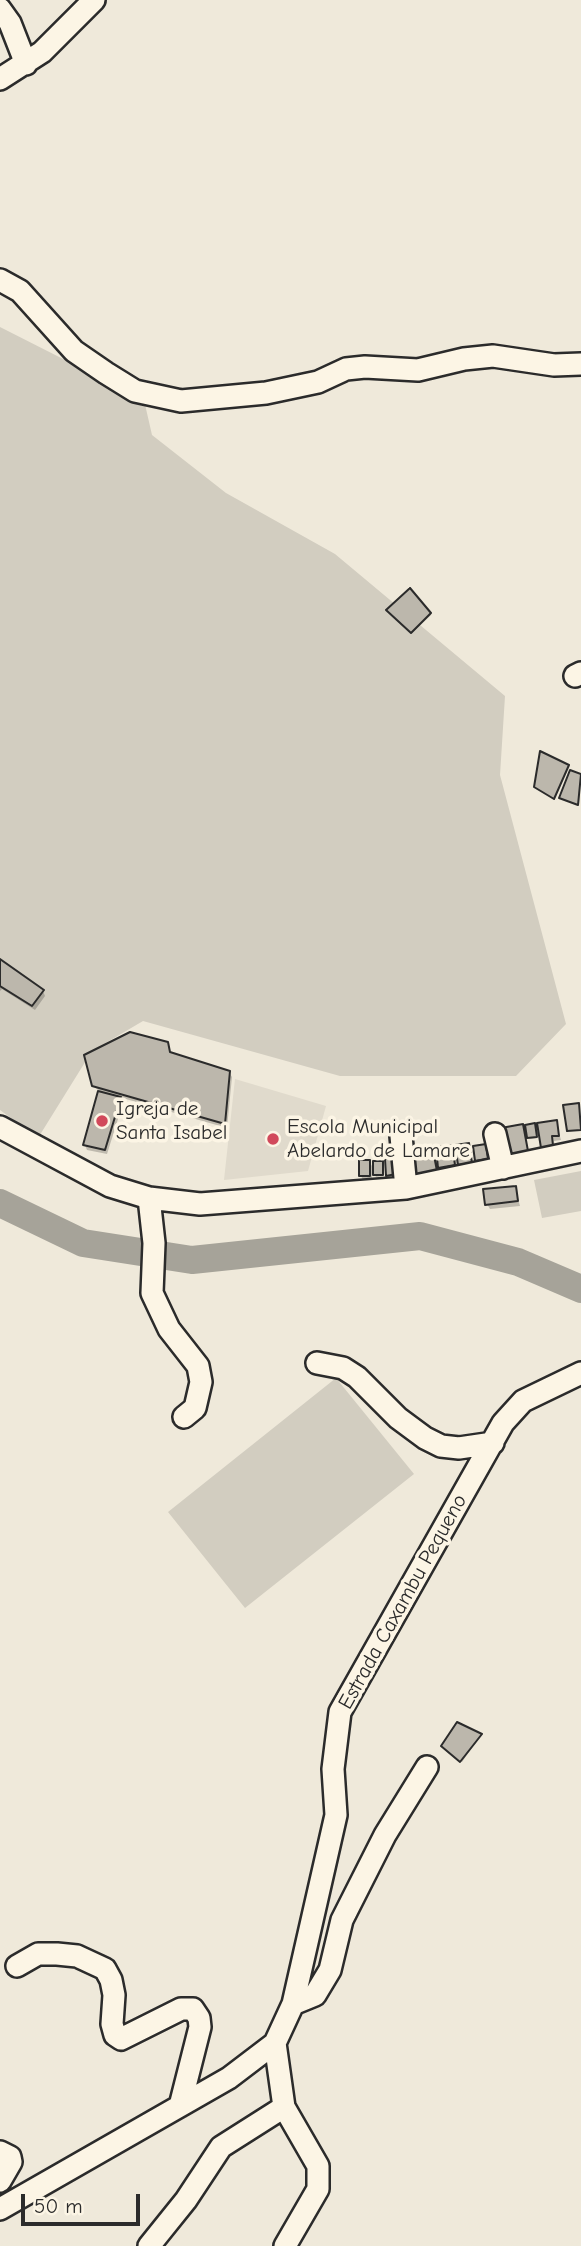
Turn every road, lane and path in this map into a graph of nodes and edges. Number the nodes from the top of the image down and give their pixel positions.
1 (94, 0) edge
2 (0, 9) edge
3 (26, 64) junction
4 (0, 79) edge
5 (0, 280) edge
6 (581, 364) edge
7 (0, 1127) edge
8 (495, 1134) dead end
9 (401, 1136) dead end
10 (581, 1151) edge
11 (503, 1168) junction
12 (407, 1188) junction
13 (149, 1198) junction
14 (317, 1363) dead end
15 (581, 1373) edge
16 (184, 1417) dead end
17 (493, 1443) junction
18 (427, 1767) dead end
19 (17, 1966) dead end
20 (293, 2004) junction
21 (275, 2043) junction
22 (180, 2106) junction
23 (284, 2107) junction
24 (0, 2152) edge
25 (0, 2180) edge
26 (0, 2209) edge
27 (149, 2246) edge
28 (285, 2246) edge

1 - 3 street
2 - 3 street
3 - 4 street
5 - 6 street
7 - 13 street
8 - 11 street
9 - 12 street
10 - 11 street
11 - 12 street
12 - 13 street
13 - 16 street
14 - 17 street
15 - 17 street, Estrada Caxambu Pequeno
17 - 20 street, Estrada Caxambu Pequeno
18 - 20 street
19 - 22 street
20 - 21 street, Estrada Caxambu Pequeno
21 - 22 street
21 - 23 street
22 - 26 street
23 - 27 street
23 - 28 street
24 - 25 street

